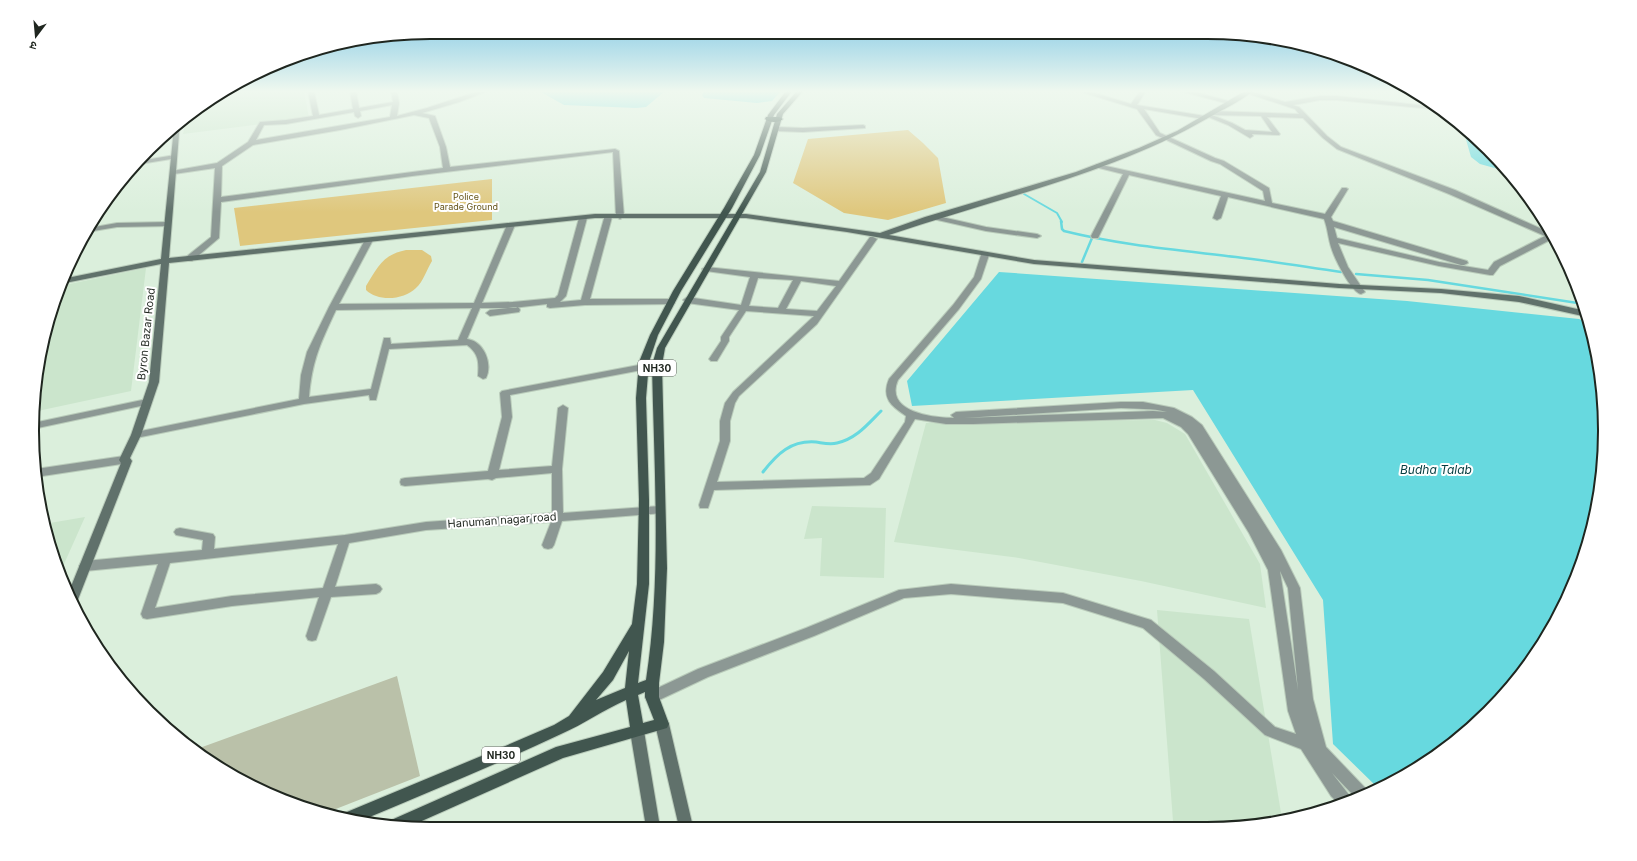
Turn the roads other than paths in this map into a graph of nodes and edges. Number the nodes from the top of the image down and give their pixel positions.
1 (258, 131) edge
2 (318, 131) edge
3 (437, 131) edge
4 (768, 131) edge
5 (775, 131) edge
6 (1156, 131) edge
7 (1177, 131) edge
8 (1276, 131) edge
9 (1321, 131) edge
10 (177, 132) edge
11 (1244, 132) joint
12 (1165, 138) junction
13 (1255, 139) dead end
14 (251, 143) junction
15 (175, 157) junction
16 (147, 161) edge
17 (219, 165) junction
18 (1097, 166) junction
19 (447, 170) junction
20 (174, 172) junction
21 (1127, 172) junction
22 (1344, 189) dead end
23 (1225, 194) junction
24 (216, 200) junction
25 (1269, 204) junction
26 (608, 216) junction
27 (723, 216) junction
28 (620, 217) junction
29 (737, 217) junction
30 (936, 217) junction
31 (583, 218) junction
32 (1217, 218) dead end
33 (1328, 220) junction
34 (168, 224) junction
35 (511, 225) junction
36 (95, 229) edge
37 (1544, 232) edge
38 (1037, 236) dead end
39 (1095, 236) dead end
40 (877, 237) junction
41 (1548, 239) edge
42 (369, 240) junction
43 (1334, 240) junction
44 (984, 257) junction
45 (189, 258) junction
46 (165, 261) junction
47 (706, 269) junction
48 (1492, 271) junction
49 (755, 275) junction
50 (798, 278) junction
51 (69, 280) edge
52 (841, 284) junction
53 (1359, 290) junction
54 (688, 300) junction
55 (585, 302) junction
56 (671, 302) junction
57 (478, 304) junction
58 (333, 307) junction
59 (744, 308) junction
60 (780, 312) junction
61 (1579, 312) edge
62 (490, 313) dead end
63 (820, 314) junction
64 (1581, 316) edge
65 (462, 342) junction
66 (714, 359) dead end
67 (644, 367) junction
68 (483, 376) dead end
69 (304, 401) junction
70 (148, 402) junction
71 (899, 407) junction
72 (563, 408) dead end
73 (911, 415) junction
74 (39, 425) edge
75 (136, 435) junction
76 (124, 460) junction
77 (557, 469) junction
78 (41, 472) edge
79 (492, 476) junction
80 (405, 482) dead end
81 (711, 486) junction
82 (704, 505) dead end
83 (660, 510) junction
84 (644, 511) junction
85 (558, 516) junction
86 (180, 532) dead end
87 (345, 539) junction
88 (548, 545) dead end
89 (208, 554) junction
90 (165, 559) junction
91 (85, 566) junction
92 (376, 589) dead end
93 (327, 592) junction
94 (74, 593) edge
95 (639, 623) junction
96 (312, 636) dead end
97 (652, 683) junction
98 (631, 691) junction
99 (652, 697) junction
100 (572, 722) junction
101 (662, 724) junction
102 (637, 731) junction
103 (1306, 745) junction
104 (1320, 750) junction
105 (1359, 791) edge
106 (1342, 797) edge
107 (357, 815) edge
108 (405, 821) edge
109 (652, 822) edge
110 (685, 822) edge

1 - 14 street
2 - 14 street
3 - 19 street
4 - 27 main road, NH30
5 - 29 main road, NH30
6 - 12 street
7 - 12 street
8 - 11 street
9 - 37 street
10 - 15 street, Byron Bazar Road
11 - 13 street
12 - 18 street
12 - 25 street
14 - 17 street
15 - 16 street
15 - 20 street, Byron Bazar Road
17 - 20 street
17 - 24 street
18 - 21 street
18 - 30 street
19 - 24 street
19 - 28 street
20 - 34 street, Byron Bazar Road
21 - 23 street
21 - 39 street
22 - 33 street
23 - 25 street
23 - 32 street
24 - 45 street
25 - 33 street
26 - 28 street
26 - 31 street
26 - 55 street
27 - 28 street
27 - 29 street
27 - 56 main road, NH30
29 - 40 street
29 - 47 main road, NH30
30 - 38 street
30 - 40 street
31 - 35 street
31 - 57 street
33 - 43 street
33 - 48 street
34 - 36 street
34 - 46 street, Byron Bazar Road
35 - 42 street
35 - 57 street
40 - 44 street
40 - 52 street
41 - 48 street
42 - 45 street
42 - 58 street
43 - 48 street
43 - 53 street
44 - 53 street
44 - 71 street
45 - 46 street
46 - 51 street
46 - 70 street, Byron Bazar Road
47 - 49 street
47 - 54 main road, NH30
49 - 50 street
49 - 59 street
50 - 52 street
50 - 60 street
52 - 63 street
53 - 61 street
53 - 64 street
54 - 59 street
54 - 83 main road, NH30
55 - 56 street
55 - 62 street
56 - 67 main road, NH30
57 - 58 street
57 - 65 street
58 - 69 street
59 - 60 street
59 - 66 street
60 - 63 street
63 - 81 street
65 - 68 street
65 - 69 street
67 - 79 street
67 - 84 main road, NH30
69 - 75 street
70 - 74 street
70 - 75 street, Byron Bazar Road
71 - 73 street
71 - 104 street
72 - 77 street
73 - 81 street
73 - 103 street
75 - 76 street, Byron Bazar Road
76 - 78 street
76 - 91 street, Byron Bazar Road
77 - 79 street
77 - 85 street
79 - 80 street
81 - 82 street
83 - 84 street, Hanuman nagar road
83 - 97 main road, NH30
84 - 85 street, Hanuman nagar road
84 - 95 main road, NH30
85 - 87 street, Hanuman nagar road
85 - 88 street
86 - 89 street
87 - 89 street, Hanuman nagar road
87 - 93 street
89 - 90 street, Hanuman nagar road
90 - 91 street, Hanuman nagar road
90 - 93 street
91 - 94 street, Byron Bazar Road
92 - 93 street
93 - 96 street
95 - 98 main road, NH30
95 - 100 main road
97 - 98 main road, NH30
97 - 99 main road, NH30
98 - 100 main road, NH30
98 - 102 main road, NH30
99 - 101 main road, NH30
99 - 103 street
100 - 107 main road, NH30
101 - 102 main road, NH30
101 - 110 street
102 - 108 main road, NH30
102 - 109 street
103 - 104 street
103 - 106 street
104 - 105 street

